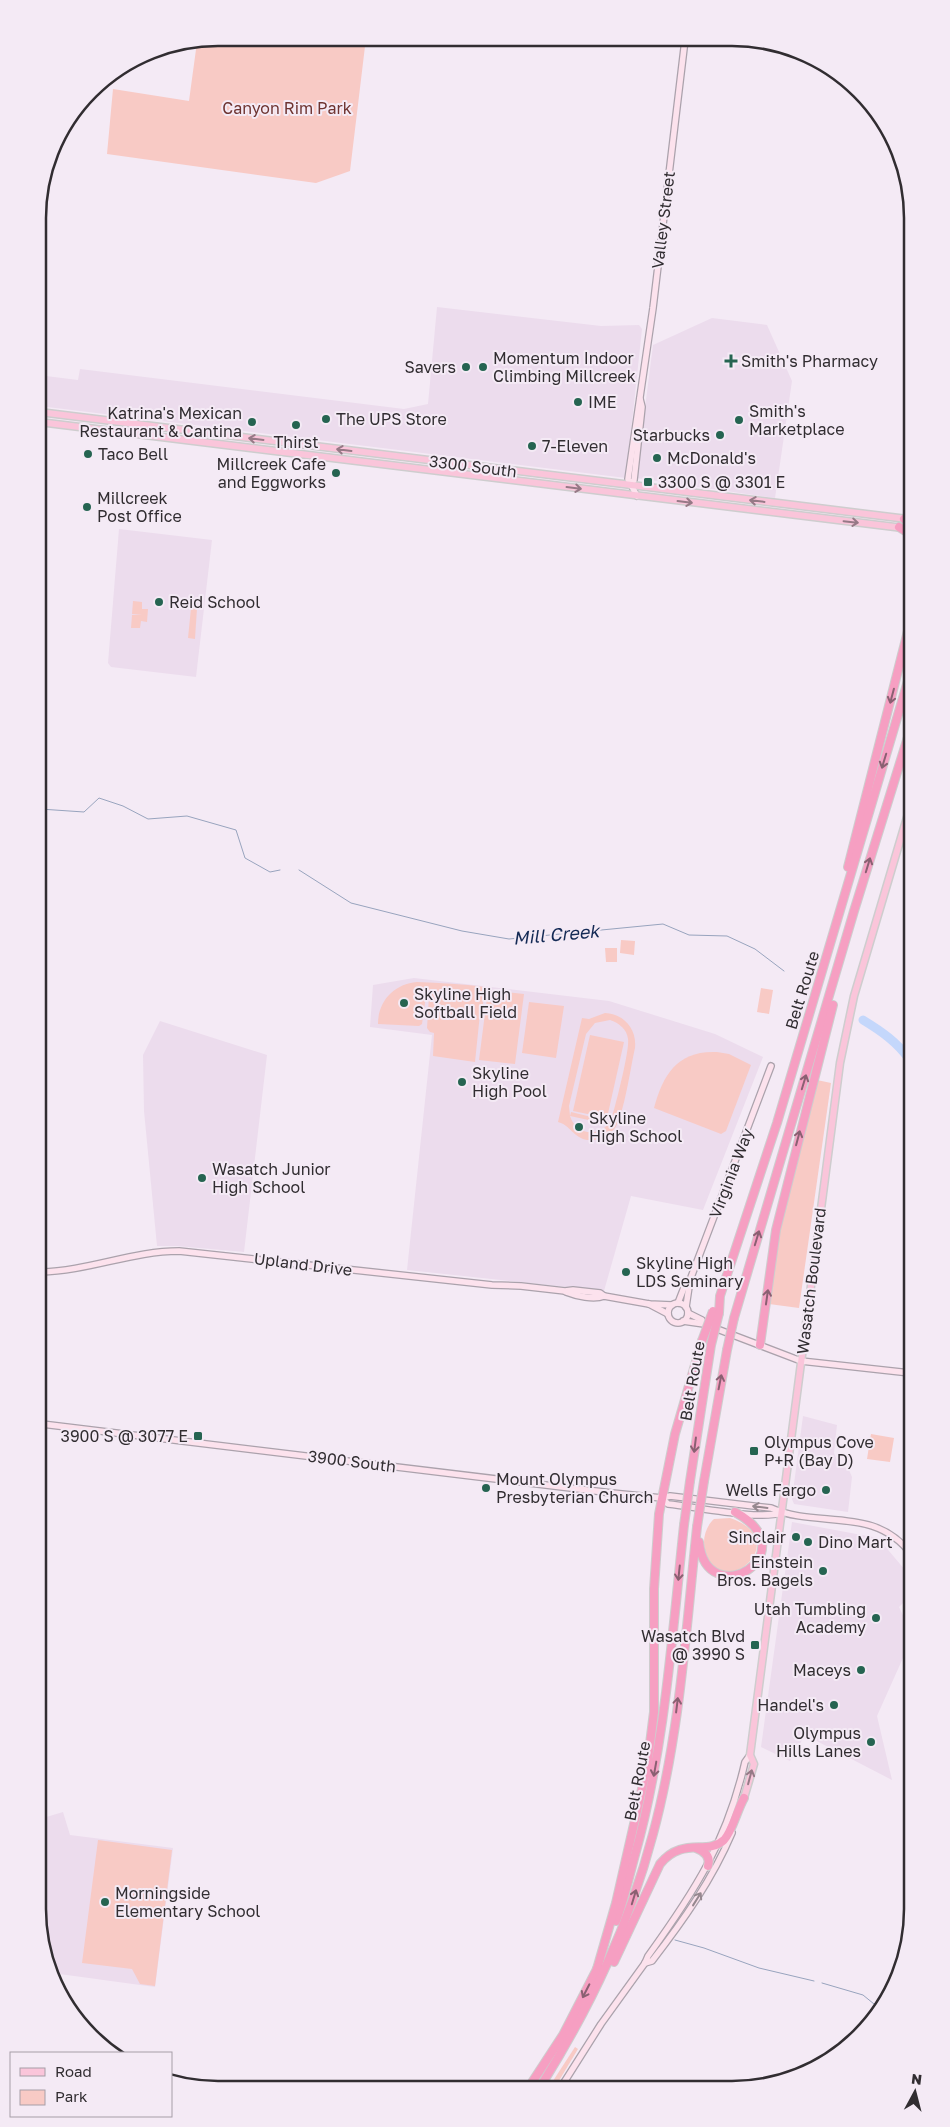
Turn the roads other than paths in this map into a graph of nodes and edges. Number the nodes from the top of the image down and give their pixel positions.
1 (684, 46) edge
2 (47, 413) edge
3 (47, 423) edge
4 (630, 485) junction
5 (637, 496) junction
6 (904, 519) edge
7 (899, 527) junction
8 (904, 528) edge
9 (904, 530) edge
10 (904, 648) edge
11 (904, 695) edge
12 (904, 751) edge
13 (904, 829) edge
14 (854, 911) junction
15 (834, 930) junction
16 (771, 1066) dead end
17 (46, 1272) edge
18 (690, 1280) junction
19 (565, 1291) junction
20 (604, 1296) junction
21 (649, 1304) junction
22 (675, 1304) junction
23 (687, 1310) junction
24 (716, 1312) junction
25 (668, 1314) junction
26 (683, 1321) junction
27 (704, 1324) junction
28 (760, 1345) junction
29 (801, 1361) junction
30 (903, 1372) edge
31 (46, 1425) edge
32 (662, 1498) junction
33 (734, 1512) junction
34 (782, 1513) junction
35 (697, 1527) junction
36 (903, 1547) edge
37 (750, 1755) junction
38 (744, 1798) junction
39 (718, 1844) junction
40 (692, 1847) junction
41 (708, 1866) junction
42 (645, 1963) junction
43 (597, 1969) junction
44 (571, 2037) junction
45 (533, 2081) edge
46 (544, 2081) edge
47 (565, 2081) edge

1 - 4 street, Valley Street
4 -> 2 main road, 3300 South
3 -> 5 main road, 3300 South
4 - 5 street
6 -> 4 main road, 3300 South
5 -> 7 main road, 3300 South
7 - 8 main road, 3300 South
7 - 9 highway
10 -> 15 highway
11 -> 15 highway, Belt Route
14 -> 12 highway, Belt Route
13 - 29 main road, Wasatch Boulevard
28 -> 14 highway
35 -> 14 highway, Belt Route, bridge
15 - 24 highway, Belt Route
16 - 18 street, Virginia Way
17 - 19 street, Upland Drive
18 - 22 street, Virginia Way
18 - 23 street, Virginia Way
19 - 20 street, Upland Drive
19 - 20 street, Upland Drive
20 - 21 street, Upland Drive
21 - 22 street, Upland Drive
21 - 25 street, Upland Drive
22 - 23 street
22 - 25 street, Virginia Way
23 - 26 street
23 - 27 street
24 - 32 highway, bridge
24 -> 43 highway, Belt Route, bridge
25 - 26 street, Upland Drive
26 - 27 street
27 - 28 street
28 - 29 street
29 - 30 street
29 - 34 main road, Wasatch Boulevard
31 - 32 street, 3900 South
32 - 33 street, 3900 South
34 -> 32 street, 3900 South
32 - 43 highway
33 - 34 street, 3900 South
33 - 35 highway
34 - 36 street
34 - 37 main road, Wasatch Boulevard
44 -> 35 highway, Belt Route
38 -> 37 main road, Wasatch Boulevard
37 - 39 street, Wasatch Boulevard
38 - 39 highway
42 -> 38 street, Wasatch Boulevard
39 - 40 highway
39 - 41 street, Wasatch Boulevard
40 - 41 highway
40 - 44 highway
41 - 42 street, Wasatch Boulevard
42 - 47 street, Wasatch Boulevard
43 -> 45 highway, Belt Route
44 - 46 highway, Belt Route

